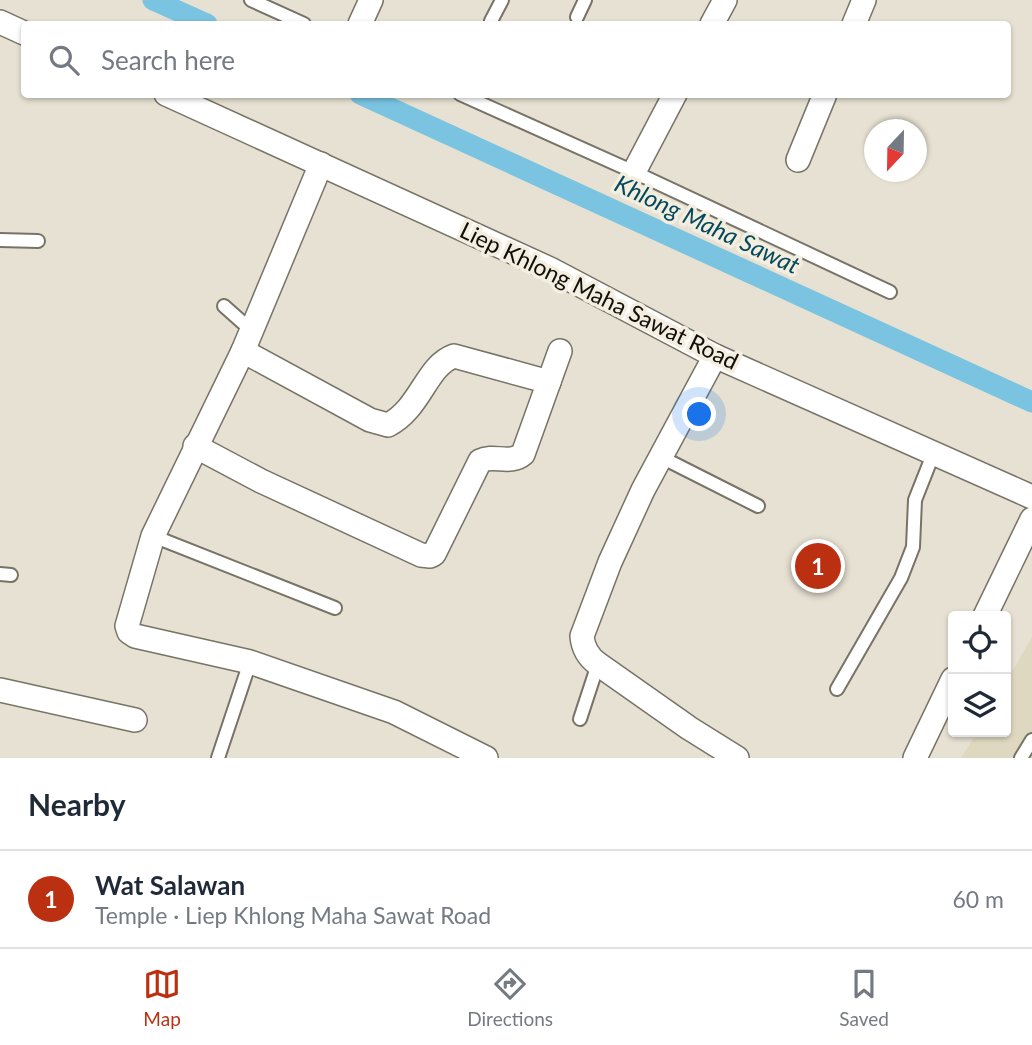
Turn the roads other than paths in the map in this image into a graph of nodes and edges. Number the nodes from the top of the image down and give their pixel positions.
1 (251, 0) edge
2 (371, 0) edge
3 (502, 0) edge
4 (586, 0) edge
5 (725, 0) edge
6 (864, 0) edge
7 (577, 17) dead end
8 (297, 21) edge
9 (361, 21) edge
10 (491, 21) dead end
11 (714, 21) edge
12 (855, 21) edge
13 (0, 23) edge
14 (21, 32) edge
15 (175, 98) edge
16 (469, 98) edge
17 (673, 98) edge
18 (823, 98) edge
19 (798, 160) dead end
20 (321, 164) junction
21 (634, 172) junction
22 (0, 240) edge
23 (38, 241) dead end
24 (890, 292) dead end
25 (224, 306) dead end
26 (251, 330) junction
27 (243, 351) junction
28 (560, 351) dead end
29 (715, 356) junction
30 (549, 382) junction
31 (195, 446) junction
32 (934, 452) junction
33 (661, 457) junction
34 (1032, 497) edge
35 (758, 506) dead end
36 (1032, 519) edge
37 (153, 536) junction
38 (335, 608) dead end
39 (987, 611) edge
40 (250, 662) junction
41 (598, 664) junction
42 (837, 689) dead end
43 (948, 689) edge
44 (0, 690) edge
45 (580, 719) dead end
46 (135, 720) dead end
47 (1032, 740) edge
48 (218, 758) edge
49 (486, 758) edge
50 (737, 758) edge
51 (915, 758) edge
52 (1021, 758) edge

1 - 8 lane
2 - 9 street
3 - 10 lane
4 - 7 lane
5 - 11 street
6 - 12 street
13 - 14 street
15 - 20 street, Liep Khlong Maha Sawat Road
16 - 21 lane
17 - 21 street
18 - 19 street
20 - 26 street
20 - 29 street, Liep Khlong Maha Sawat Road
21 - 24 lane
22 - 23 lane
25 - 26 lane
26 - 27 street
27 - 30 street
27 - 31 street
28 - 30 street
29 - 32 street, Liep Khlong Maha Sawat Road
29 - 33 street
30 - 31 street
31 - 37 street
32 - 34 street, Liep Khlong Maha Sawat Road
32 - 42 lane
33 - 35 lane
33 - 41 street
36 - 39 street
37 - 38 lane
37 - 40 street
40 - 48 lane
40 - 49 street
41 - 45 lane
41 - 50 street
43 - 51 street
44 - 46 street
47 - 52 lane

